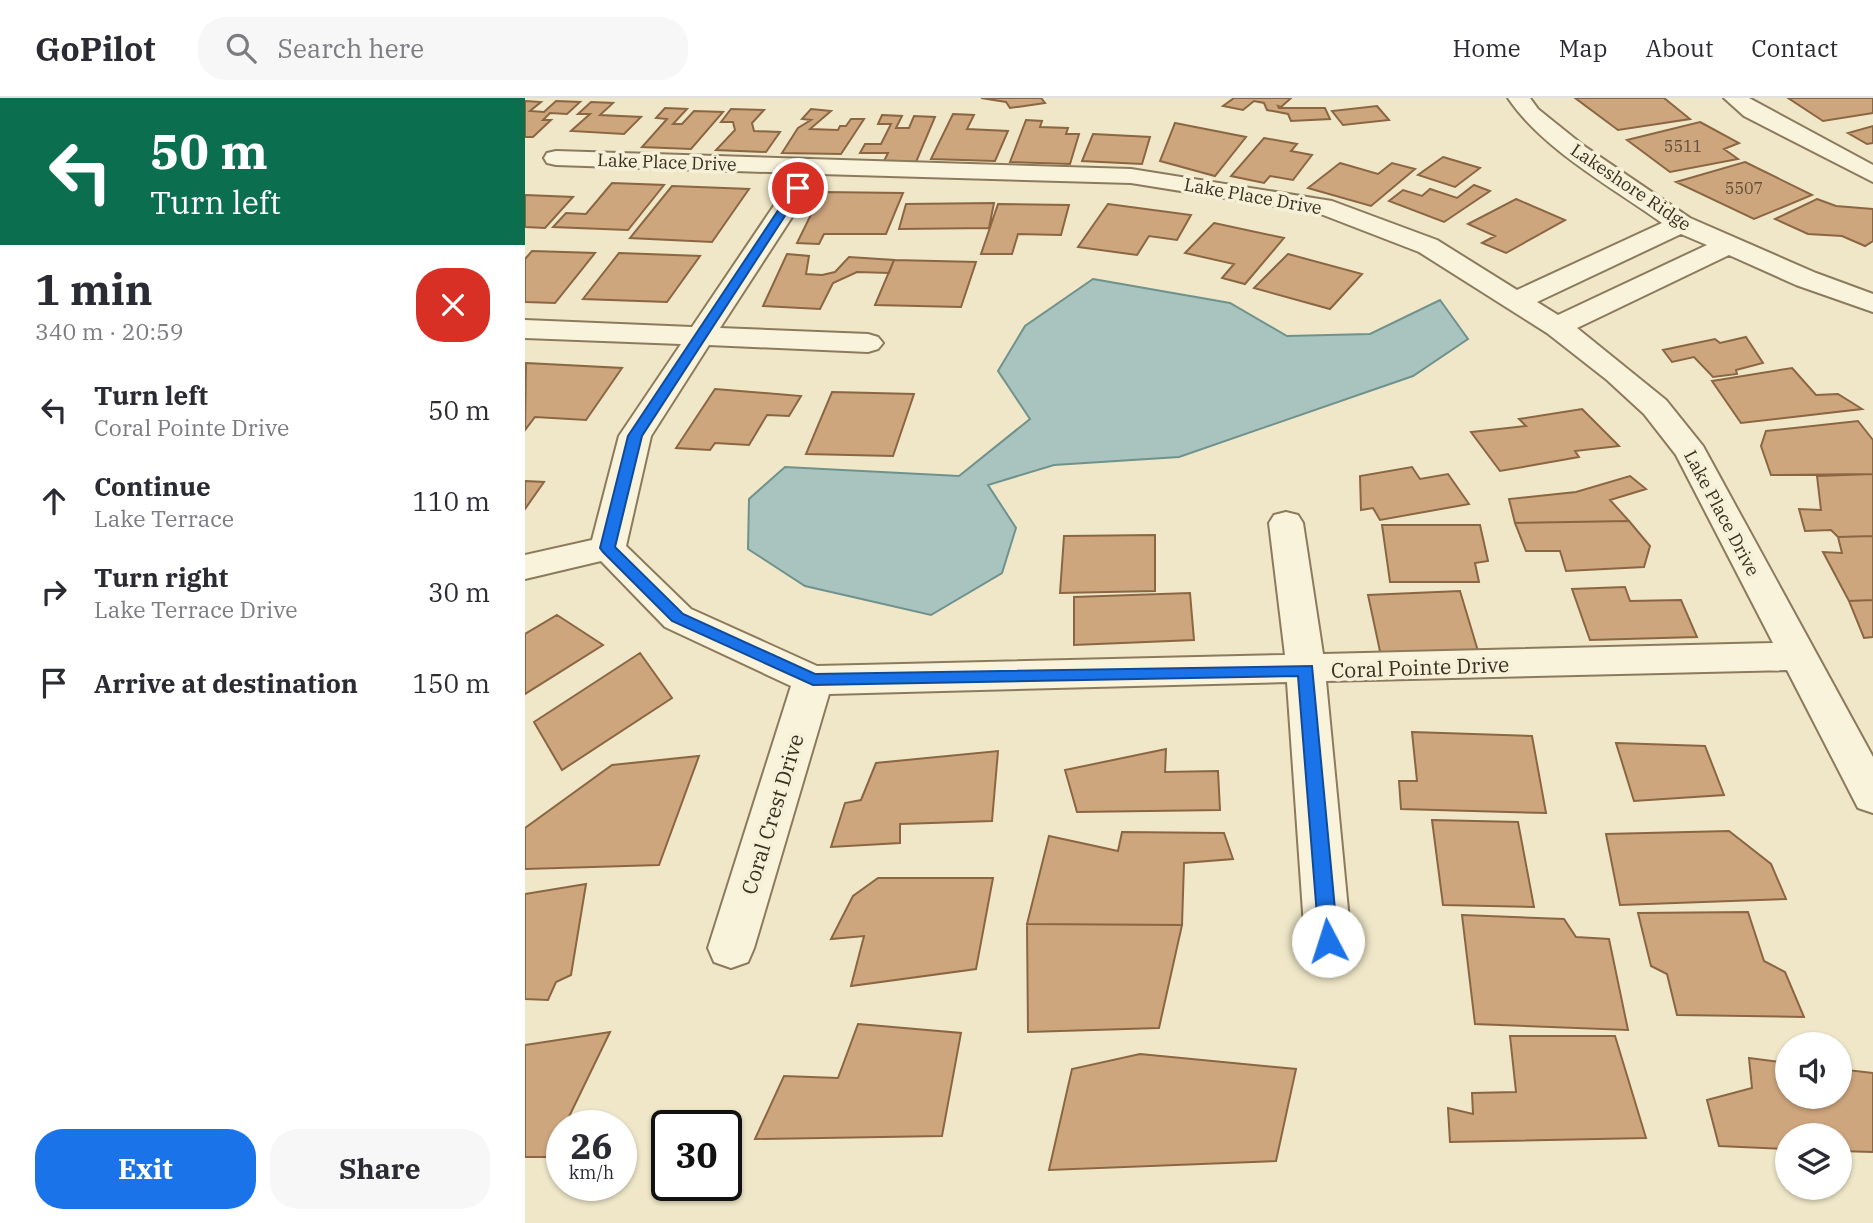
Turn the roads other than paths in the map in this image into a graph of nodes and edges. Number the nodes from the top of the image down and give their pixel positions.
1 (1518, 98) edge
2 (1735, 98) edge
3 (556, 158) dead end
4 (812, 167) junction
5 (1873, 175) edge
6 (1681, 224) junction
7 (1727, 246) junction
8 (1516, 301) junction
9 (1873, 304) edge
10 (1557, 327) junction
11 (525, 329) edge
12 (699, 338) junction
13 (868, 343) dead end
14 (1286, 523) dead end
15 (608, 548) junction
16 (525, 567) edge
17 (1797, 656) junction
18 (1306, 670) junction
19 (813, 680) junction
20 (1873, 796) edge
21 (1328, 941) dead end
22 (731, 948) dead end

1 - 6 street, Lakeshore Ridge
2 - 5 street
3 - 4 street, Lake Place Drive
4 - 8 street, Lake Place Drive
4 - 12 street
6 - 7 street, Lakeshore Ridge
6 - 8 street
7 - 9 street, Lakeshore Ridge
7 - 10 street
8 - 10 street, Lake Place Drive
10 - 17 street, Lake Place Drive
11 - 12 street
12 - 13 street
12 - 15 street
14 - 18 street
15 - 16 street
15 - 19 street, Coral Pointe Drive
17 - 18 street, Coral Pointe Drive
17 - 20 street, Lake Place Drive
18 - 19 street, Coral Pointe Drive
18 - 21 street
19 - 22 street, Coral Crest Drive

